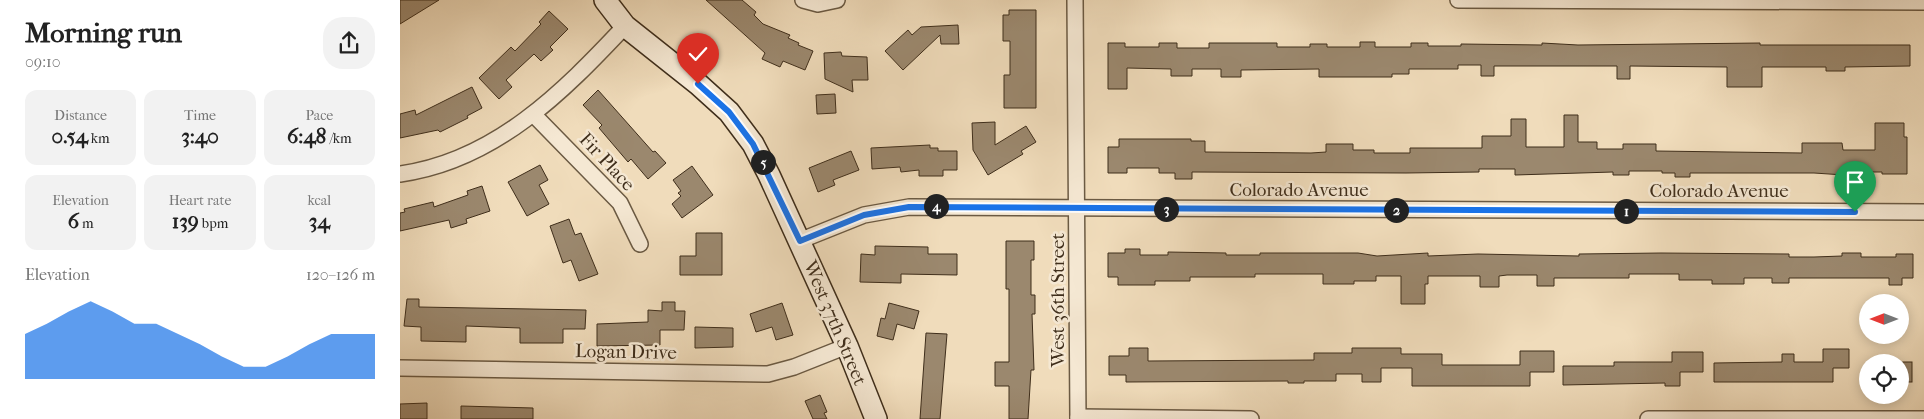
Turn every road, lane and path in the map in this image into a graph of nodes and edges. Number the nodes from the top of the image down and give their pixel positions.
1 (605, 0) edge
2 (803, 0) edge
3 (837, 0) edge
4 (1075, 0) edge
5 (1458, 0) edge
6 (1924, 2) edge
7 (626, 26) junction
8 (534, 115) junction
9 (400, 174) edge
10 (1078, 209) junction
11 (1924, 212) edge
12 (800, 241) junction
13 (640, 244) dead end
14 (847, 346) junction
15 (400, 368) edge
16 (1078, 418) edge
17 (876, 419) edge
18 (1251, 419) edge
19 (1648, 419) edge
20 (1924, 419) edge

1 - 7 street, West 37th Street
2 - 3 street
4 - 10 street, West 36th Street
5 - 6 street
7 - 8 street
7 - 12 street, West 37th Street
8 - 9 street
8 - 13 street, Fir Place
10 - 11 street, Colorado Avenue
10 - 12 street, Colorado Avenue
10 - 16 street, West 36th Street
12 - 14 street, West 37th Street
14 - 15 street, Logan Drive
14 - 17 street, West 37th Street
16 - 18 street
19 - 20 street

